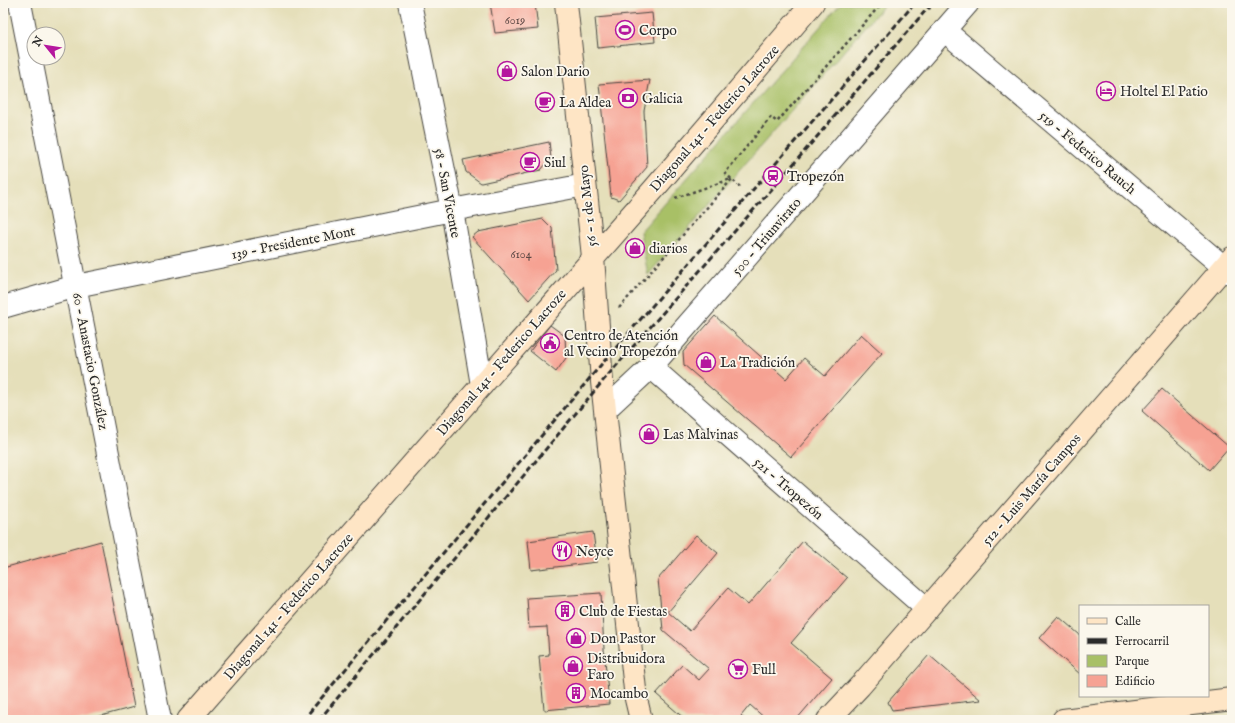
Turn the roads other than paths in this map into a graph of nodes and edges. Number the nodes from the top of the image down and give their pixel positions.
1 (20, 3) edge
2 (410, 3) edge
3 (566, 3) edge
4 (813, 3) edge
5 (968, 3) edge
6 (944, 30) junction
7 (585, 185) junction
8 (452, 210) junction
9 (593, 257) junction
10 (1229, 266) edge
11 (76, 286) junction
12 (3, 307) edge
13 (651, 367) junction
14 (482, 384) junction
15 (606, 409) junction
16 (927, 609) junction
17 (636, 699) junction
18 (1232, 699) edge
19 (160, 720) edge
20 (188, 720) edge
21 (630, 720) edge
22 (641, 720) edge
23 (828, 720) edge
24 (1063, 720) edge

1 - 11 street, 60 - Anastacio González
2 - 8 street, 58 - San Vicente
3 - 7 street, 56 - 1 de Mayo
4 - 9 street, Diagonal 141 - Federico Lacroze
5 - 6 street, 500 - Triunvirato
6 - 10 street, 519 - Federico Rauch
6 - 13 street, 500 - Triunvirato
7 - 8 street, 139 - Presidente Mont
7 - 9 street, 56 - 1 de Mayo
8 - 11 street, 139 - Presidente Mont
8 - 14 street, 58 - San Vicente
9 - 14 street, Diagonal 141 - Federico Lacroze
9 - 15 street, 56 - 1 de Mayo
10 - 16 street, 512 - Luis María Campos
11 - 12 street, 139 - Presidente Mont
11 - 19 street, 60 - Anastacio González
13 - 15 street, 500 - Triunvirato
13 - 16 street, 521 - Tropezón
14 - 20 street, Diagonal 141 - Federico Lacroze
15 - 17 street, 56 - 1 de Mayo
16 - 23 street, 512 - Luis María Campos
17 - 21 street
17 - 22 street
18 - 24 street

